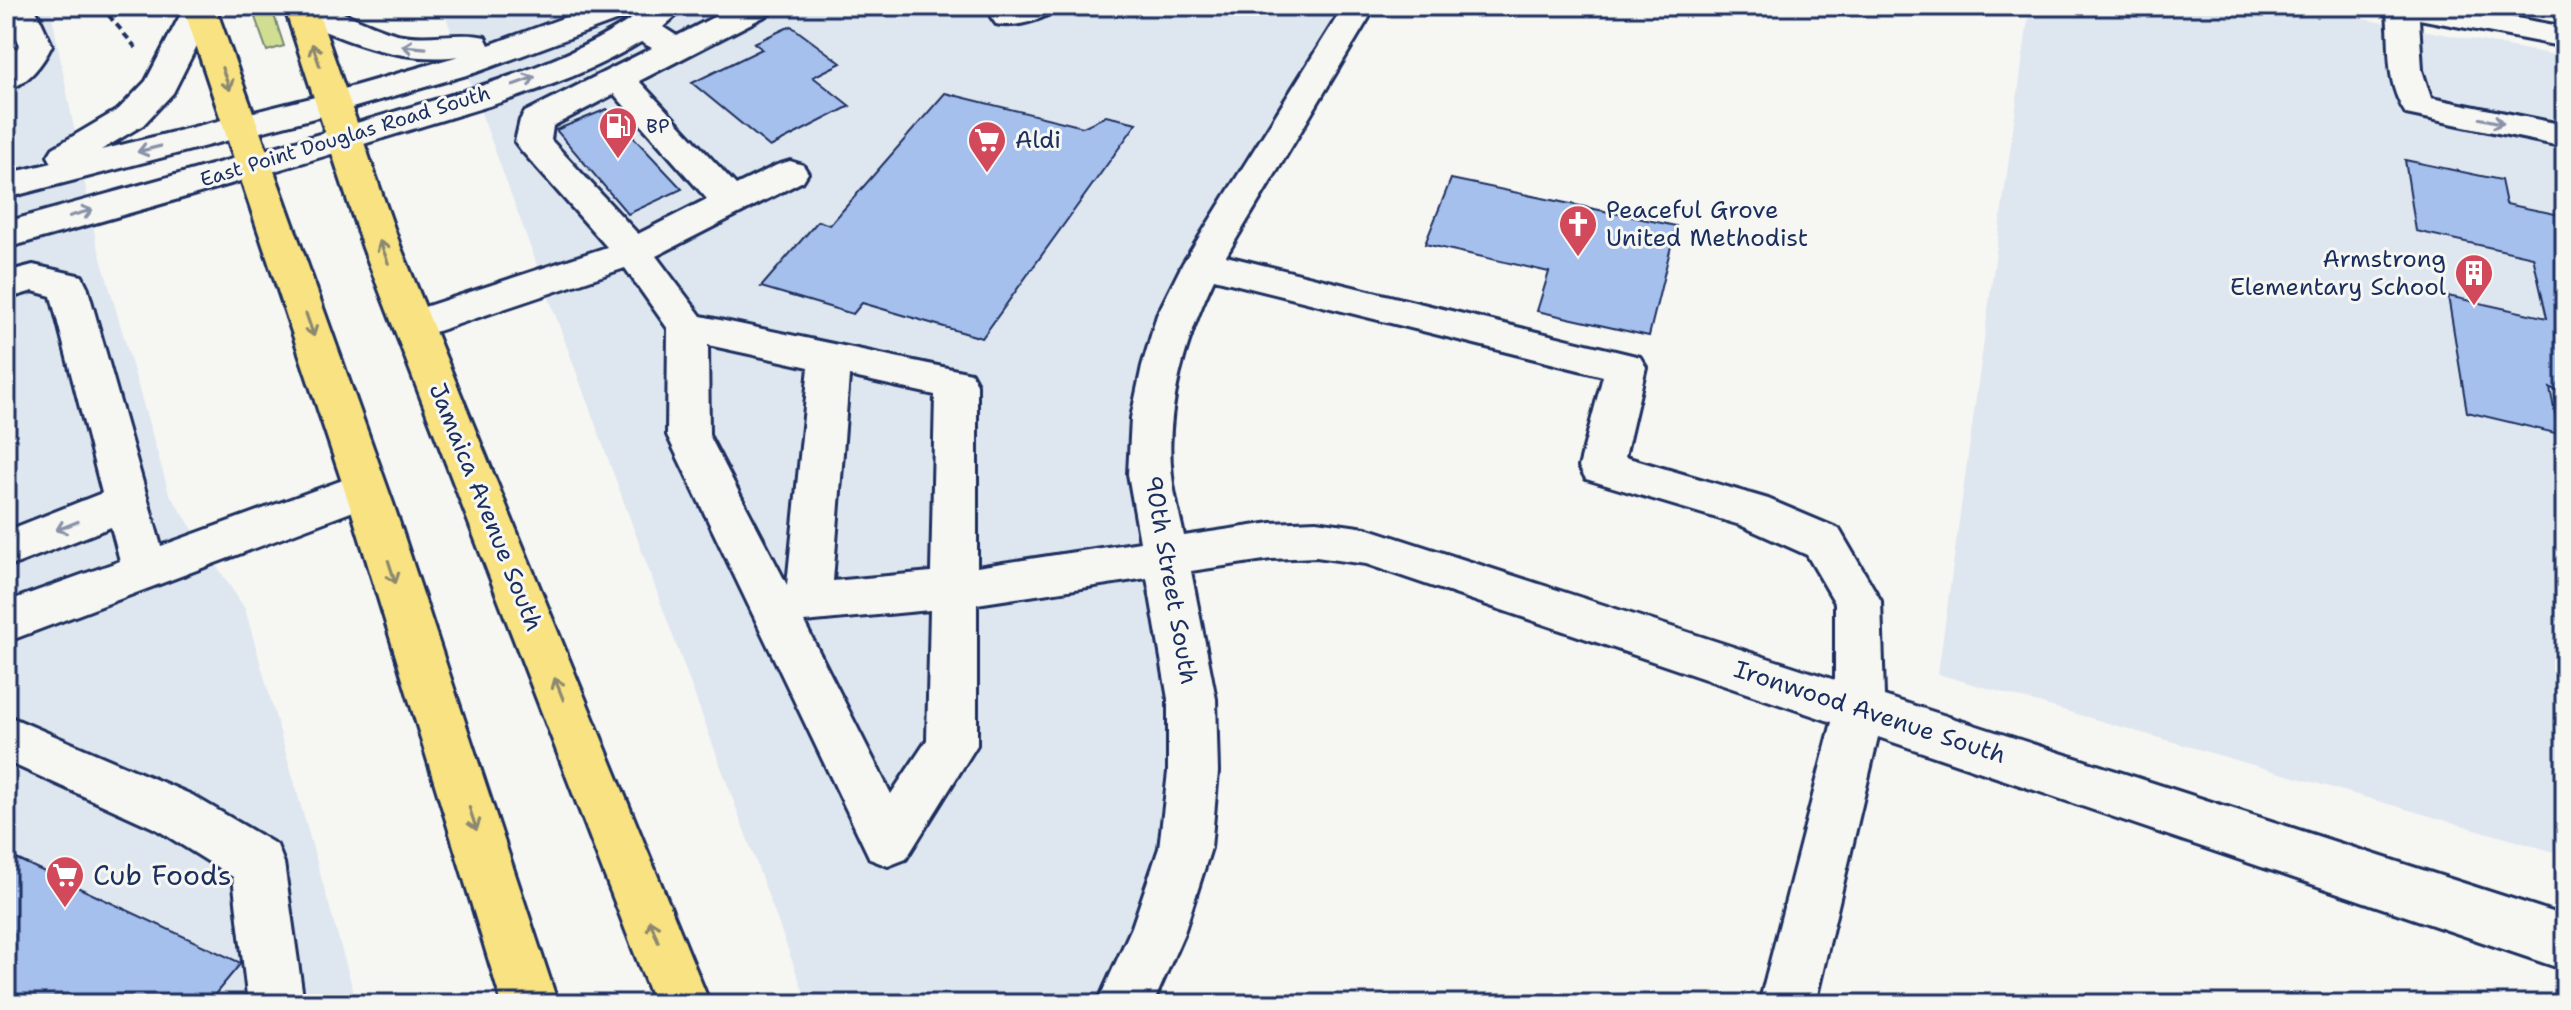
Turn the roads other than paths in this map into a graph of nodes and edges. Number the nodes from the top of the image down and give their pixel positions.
1 (18, 6) edge
2 (760, 6) edge
3 (1041, 6) edge
4 (1360, 6) edge
5 (2402, 6) edge
6 (199, 7) edge
7 (300, 8) edge
8 (1007, 17) dead end
9 (643, 21) edge
10 (2565, 37) edge
11 (618, 78) junction
12 (6, 80) edge
13 (333, 103) junction
14 (2565, 136) edge
15 (343, 140) junction
16 (249, 145) junction
17 (790, 173) dead end
18 (6, 185) edge
19 (731, 203) junction
20 (6, 235) edge
21 (633, 252) junction
22 (1202, 263) junction
23 (6, 286) edge
24 (414, 325) junction
25 (688, 327) junction
26 (830, 357) junction
27 (365, 489) junction
28 (127, 502) junction
29 (6, 550) edge
30 (1166, 556) junction
31 (145, 570) junction
32 (954, 589) junction
33 (790, 604) junction
34 (6, 622) edge
35 (1860, 708) junction
36 (6, 737) edge
37 (2565, 943) edge
38 (276, 1004) edge
39 (530, 1004) edge
40 (682, 1004) edge
41 (1125, 1004) edge
42 (1787, 1004) edge

1 - 12 street
2 - 9 street
3 - 8 street
4 - 22 street, 90th Street South
5 - 10 street
5 -> 14 street
6 -> 16 main road
6 - 18 street
9 -> 7 street
13 -> 7 main road, Jamaica Avenue South
9 - 11 street
9 - 13 street, East Point Douglas Road South
15 -> 9 street, East Point Douglas Road South
11 - 19 street
11 - 21 street
13 - 15 main road, Jamaica Avenue South
13 - 16 street, East Point Douglas Road South
15 - 16 street, East Point Douglas Road South
24 -> 15 main road, Jamaica Avenue South
16 -> 18 street, East Point Douglas Road South
20 -> 16 street, East Point Douglas Road South
16 -> 27 main road
17 - 19 street
19 - 21 street
21 - 24 street
21 - 25 street
22 - 30 street, 90th Street South
22 - 35 street
23 - 28 street
40 -> 24 main road, Jamaica Avenue South
25 - 26 street
25 - 33 street
26 - 32 street
26 - 33 street
27 - 31 street
27 -> 39 main road
28 -> 29 street
28 - 31 street
30 - 32 street, Ironwood Avenue South
30 - 35 street, Ironwood Avenue South
30 - 41 street, 90th Street South
31 - 34 street
32 - 33 street, Ironwood Avenue South
32 - 33 street
35 - 37 street, Ironwood Avenue South
35 - 42 street
36 - 38 street

